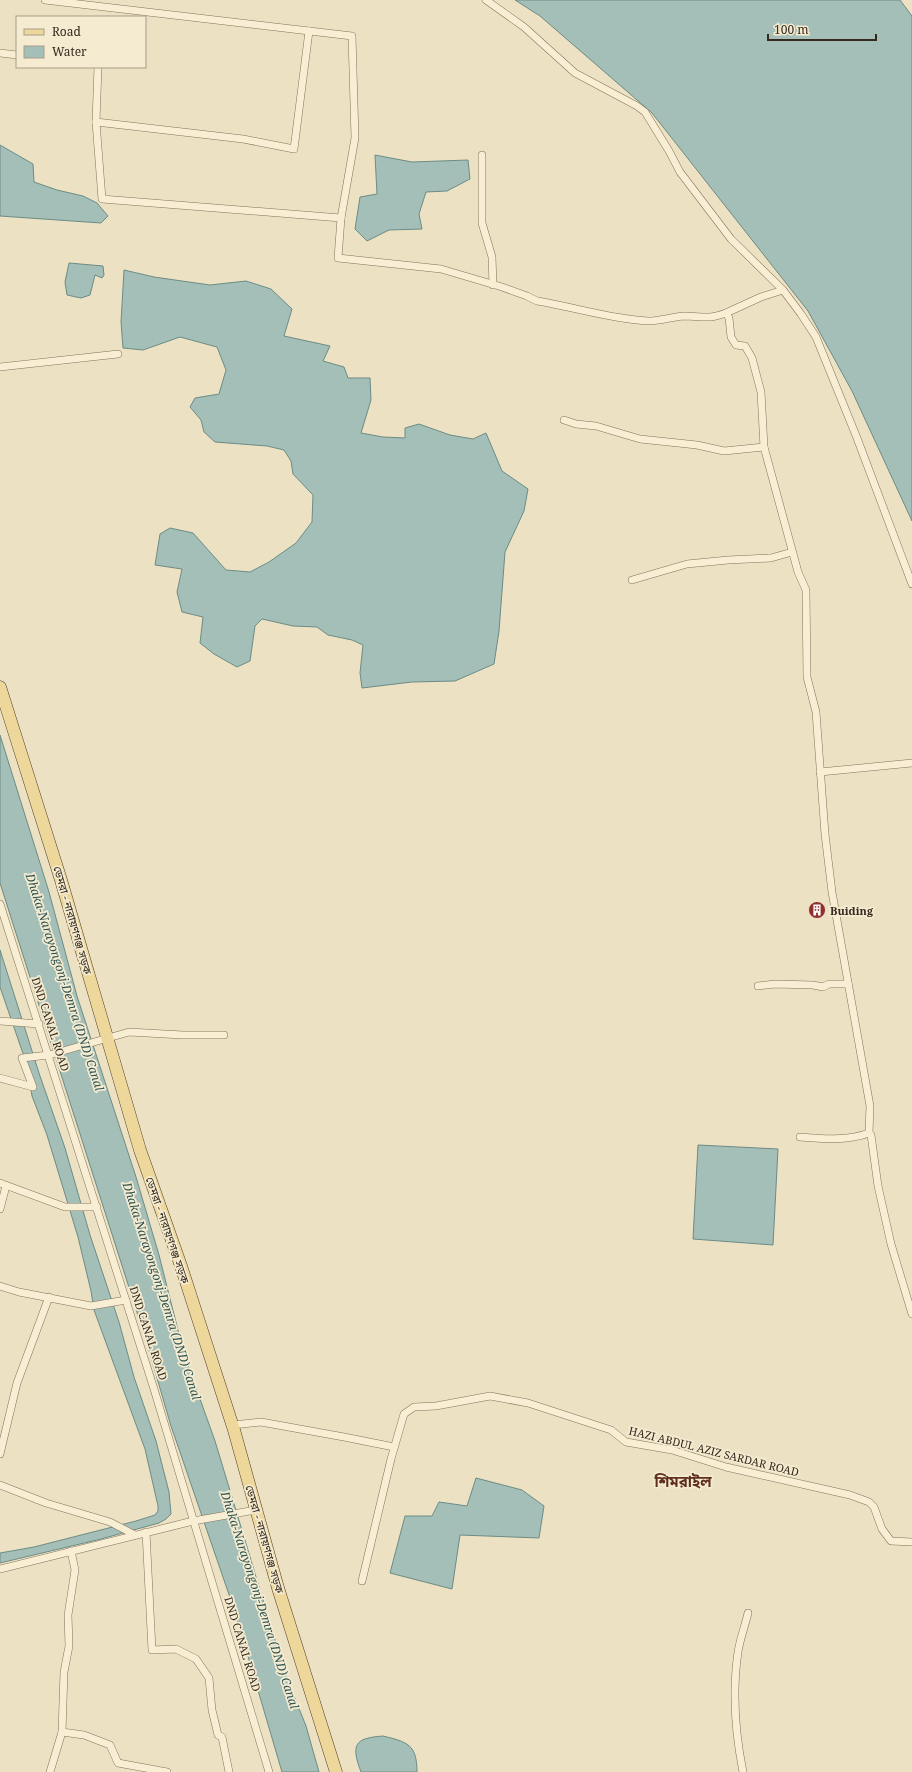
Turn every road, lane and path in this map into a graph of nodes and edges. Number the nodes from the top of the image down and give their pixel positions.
1 (45, 0) edge
2 (486, 0) edge
3 (309, 31) junction
4 (0, 53) edge
5 (16, 55) edge
6 (98, 68) edge
7 (96, 122) junction
8 (482, 155) dead end
9 (341, 218) junction
10 (493, 285) junction
11 (783, 290) junction
12 (726, 313) junction
13 (118, 354) dead end
14 (0, 367) edge
15 (564, 420) dead end
16 (764, 447) junction
17 (792, 552) junction
18 (632, 580) dead end
19 (912, 584) edge
20 (0, 687) edge
21 (912, 763) edge
22 (820, 772) junction
23 (0, 904) edge
24 (848, 984) junction
25 (758, 986) dead end
26 (2, 1021) edge
27 (39, 1024) junction
28 (224, 1035) dead end
29 (107, 1039) junction
30 (50, 1055) junction
31 (0, 1078) edge
32 (869, 1133) junction
33 (800, 1137) dead end
34 (3, 1184) edge
35 (97, 1207) junction
36 (0, 1209) edge
37 (0, 1286) edge
38 (49, 1297) junction
39 (126, 1300) junction
40 (912, 1314) edge
41 (233, 1425) junction
42 (394, 1447) junction
43 (0, 1454) edge
44 (0, 1484) edge
45 (256, 1510) junction
46 (193, 1521) junction
47 (146, 1532) junction
48 (134, 1535) junction
49 (912, 1542) edge
50 (70, 1551) junction
51 (0, 1569) edge
52 (362, 1581) dead end
53 (748, 1613) dead end
54 (62, 1732) junction
55 (50, 1772) edge
56 (167, 1772) edge
57 (230, 1772) edge
58 (269, 1772) edge
59 (336, 1772) edge
60 (743, 1772) edge

1 - 3 street
2 - 11 street
3 - 7 street
3 - 9 street
4 - 5 street
6 - 7 street
7 - 9 street
8 - 10 street
9 - 10 street
10 - 12 street
11 - 12 street
11 - 19 street
12 - 16 street
13 - 14 street
15 - 16 street
16 - 17 street
17 - 18 street
17 - 22 street
20 - 29 main road, ডেমরা - নারায়ণগঞ্জ সড়ক
21 - 22 street
22 - 24 street
23 - 27 street, DND CANAL ROAD
24 - 25 street
24 - 32 street
26 - 27 street
27 - 30 street, DND CANAL ROAD
28 - 29 street
29 - 30 street
29 - 41 main road, ডেমরা - নারায়ণগঞ্জ সড়ক
30 - 31 street
30 - 35 street, DND CANAL ROAD
32 - 33 street
32 - 40 street
34 - 35 street
34 - 36 street
35 - 39 street, DND CANAL ROAD
37 - 38 street
38 - 39 street
38 - 43 street
39 - 46 street, DND CANAL ROAD
41 - 42 street
41 - 45 main road, ডেমরা - নারায়ণগঞ্জ সড়ক
42 - 49 street, HAZI ABDUL AZIZ SARDAR ROAD
42 - 52 street, HAZI ABDUL AZIZ SARDAR ROAD
44 - 48 street
45 - 46 street
45 - 59 main road, ডেমরা - নারায়ণগঞ্জ সড়ক
46 - 47 street
46 - 58 street, DND CANAL ROAD
47 - 48 street
47 - 57 street
48 - 50 street
50 - 51 street
50 - 54 street
53 - 60 street
54 - 55 street
54 - 56 street

